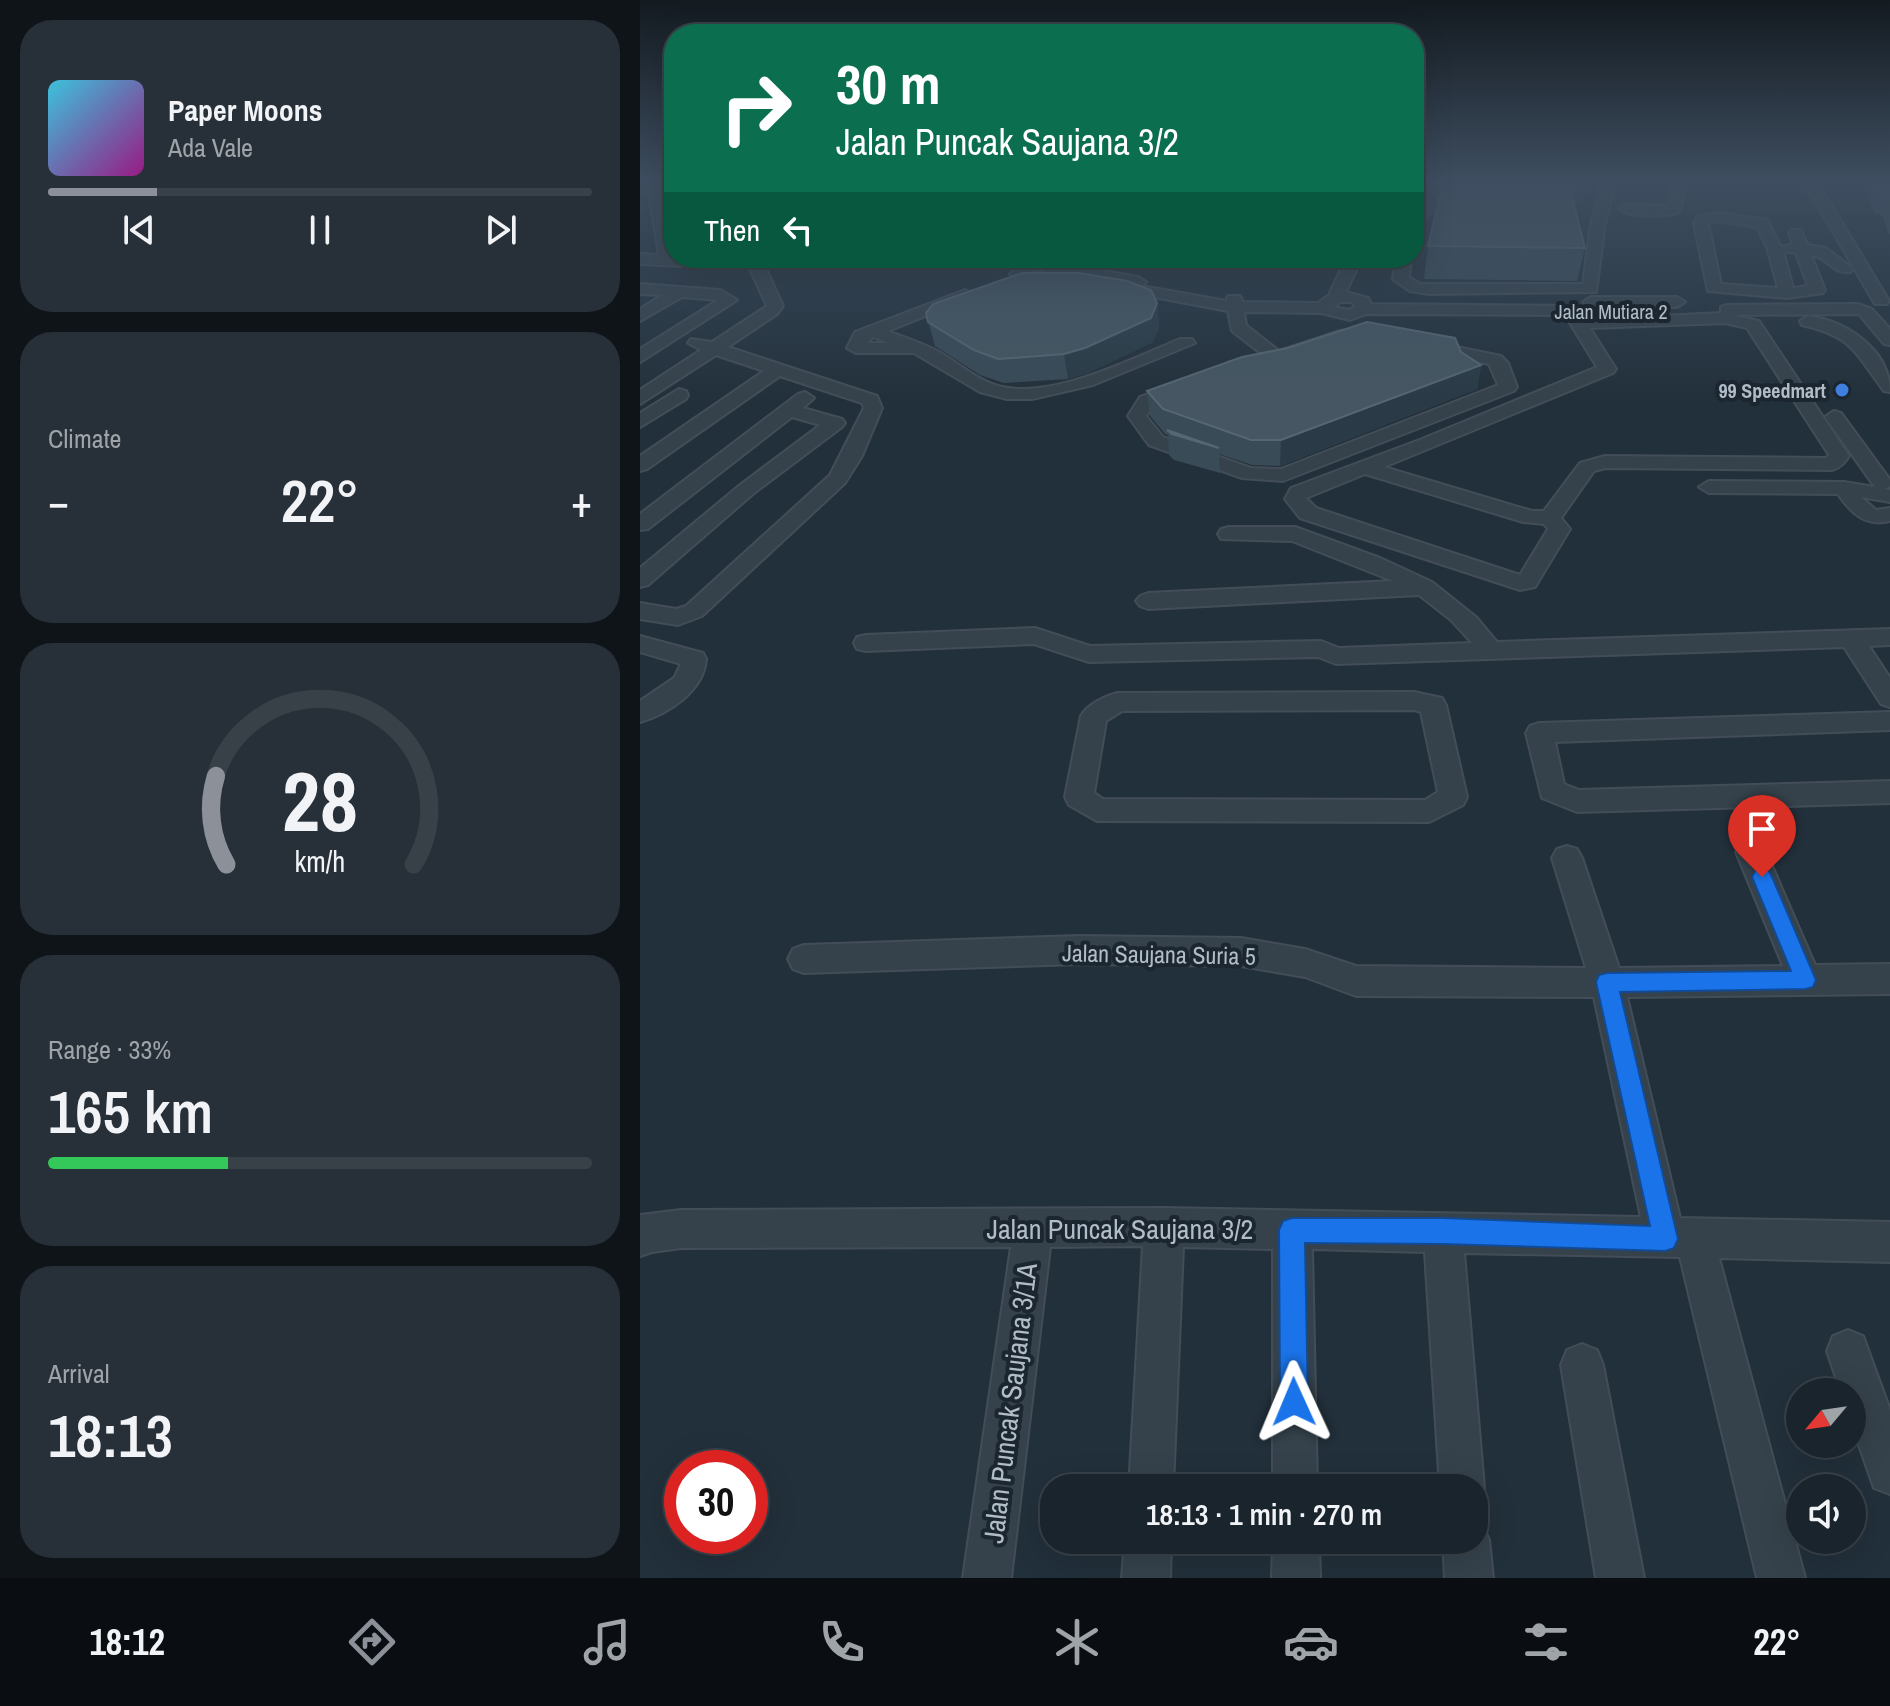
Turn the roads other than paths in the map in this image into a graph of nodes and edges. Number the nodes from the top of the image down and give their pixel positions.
1 (1594, 254) edge
2 (1700, 254) edge
3 (1776, 254) edge
4 (1804, 254) edge
5 (1825, 254) edge
6 (1836, 254) joint
7 (1855, 255) joint
8 (640, 259) edge
9 (664, 261) edge
10 (757, 268) edge
11 (1352, 268) edge
12 (1363, 268) edge
13 (1402, 268) edge
14 (1845, 269) junction
15 (1012, 278) edge
16 (766, 287) junction
17 (640, 289) edge
18 (976, 291) edge
19 (679, 292) junction
20 (1787, 293) junction
21 (1699, 297) junction
22 (1344, 302) junction
23 (1235, 303) junction
24 (1860, 305) junction
25 (1888, 309) edge
26 (1756, 310) junction
27 (640, 316) edge
28 (1614, 317) junction
29 (1498, 321) dead end
30 (1267, 322) junction
31 (1578, 323) junction
32 (873, 331) junction
33 (1242, 331) junction
34 (1890, 340) edge
35 (697, 343) junction
36 (1186, 343) dead end
37 (718, 348) junction
38 (917, 348) junction
39 (1299, 350) junction
40 (738, 355) junction
41 (640, 357) edge
42 (1276, 357) junction
43 (779, 369) junction
44 (640, 380) edge
45 (823, 385) junction
46 (1890, 387) edge
47 (640, 398) edge
48 (789, 410) junction
49 (640, 421) edge
50 (640, 465) edge
51 (1363, 467) junction
52 (698, 478) junction
53 (1709, 487) dead end
54 (1874, 488) edge
55 (747, 489) junction
56 (1890, 514) edge
57 (1550, 518) junction
58 (640, 524) edge
59 (1229, 534) dead end
60 (640, 580) edge
61 (1424, 587) junction
62 (1148, 601) dead end
63 (640, 611) edge
64 (1890, 637) edge
65 (1851, 638) junction
66 (866, 643) dead end
67 (640, 644) edge
68 (1489, 649) junction
69 (1336, 656) junction
70 (1890, 698) edge
71 (1337, 700) junction
72 (640, 713) edge
73 (1890, 721) edge
74 (1890, 792) edge
75 (1751, 852) dead end
76 (1567, 858) dead end
77 (804, 959) dead end
78 (1890, 979) edge
79 (1805, 980) junction
80 (1607, 982) junction
81 (1164, 1227) junction
82 (1033, 1229) junction
83 (1292, 1230) junction
84 (1443, 1231) junction
85 (640, 1237) edge
86 (1680, 1239) junction
87 (1890, 1242) edge
88 (1848, 1351) dead end
89 (1582, 1365) dead end
90 (1890, 1472) edge
91 (1152, 1474) edge
92 (1295, 1474) edge
93 (1461, 1474) edge
94 (1147, 1554) edge
95 (1296, 1554) edge
96 (1467, 1554) edge
97 (987, 1578) edge
98 (1146, 1578) edge
99 (1296, 1578) edge
100 (1469, 1578) edge
101 (1620, 1578) edge
102 (1781, 1578) edge

1 - 13 street
2 - 21 street
3 - 20 street
4 - 20 street
5 - 14 street
6 - 7 street
6 - 14 street
7 - 25 street
8 - 9 street
10 - 16 street
11 - 22 street
12 - 22 street
14 - 24 street
15 - 23 street
16 - 35 street
16 - 37 street
17 - 19 street
18 - 32 street
19 - 27 street
19 - 41 street
20 - 21 street
21 - 22 street, Jalan Mutiara 2
21 - 26 street, Jalan Mutiara 2
21 - 26 street
22 - 23 street
22 - 28 street, Jalan Mutiara 2
22 - 30 street
23 - 30 street
23 - 33 street
24 - 25 street, Jalan Mutiara 2
24 - 26 street, Jalan Mutiara 2
24 - 34 street
26 - 28 street, Jalan Mutiara 2
26 - 46 street
26 - 54 street
28 - 31 street
28 - 57 street
29 - 31 street
30 - 33 street
30 - 39 street
31 - 51 street
32 - 38 street
32 - 38 street
33 - 42 street
35 - 37 street
35 - 44 street
36 - 38 street
37 - 40 street
37 - 47 street
39 - 42 street
39 - 42 street
40 - 43 street
40 - 49 street
43 - 45 street
43 - 50 street
45 - 48 street
45 - 63 street
48 - 52 street
48 - 55 street
50 - 52 street
51 - 57 street
51 - 57 street
52 - 55 street
52 - 58 street
53 - 54 street
54 - 56 street
55 - 60 street
59 - 61 street
61 - 62 street
61 - 68 street
64 - 65 street
65 - 68 street
65 - 70 street
66 - 69 street
67 - 72 street
68 - 69 street
69 - 71 street
71 - 71 street
73 - 74 street
75 - 79 street
76 - 80 street
77 - 80 street, Jalan Saujana Suria 5
78 - 79 street, Jalan Saujana Suria 5
79 - 80 street, Jalan Saujana Suria 5
80 - 86 street
81 - 82 street, Jalan Puncak Saujana 3/2
81 - 83 street, Jalan Puncak Saujana 3/2
81 - 91 street
82 - 85 street, Jalan Puncak Saujana 3/2
82 - 97 street, Jalan Puncak Saujana 3/1A
83 - 84 street, Jalan Puncak Saujana 3/2
83 - 92 street
84 - 86 street, Jalan Puncak Saujana 3/2
84 - 93 street
86 - 87 street, Jalan Puncak Saujana 3/2
86 - 102 street
88 - 90 street
89 - 101 street
94 - 98 street
95 - 99 street
96 - 100 street

